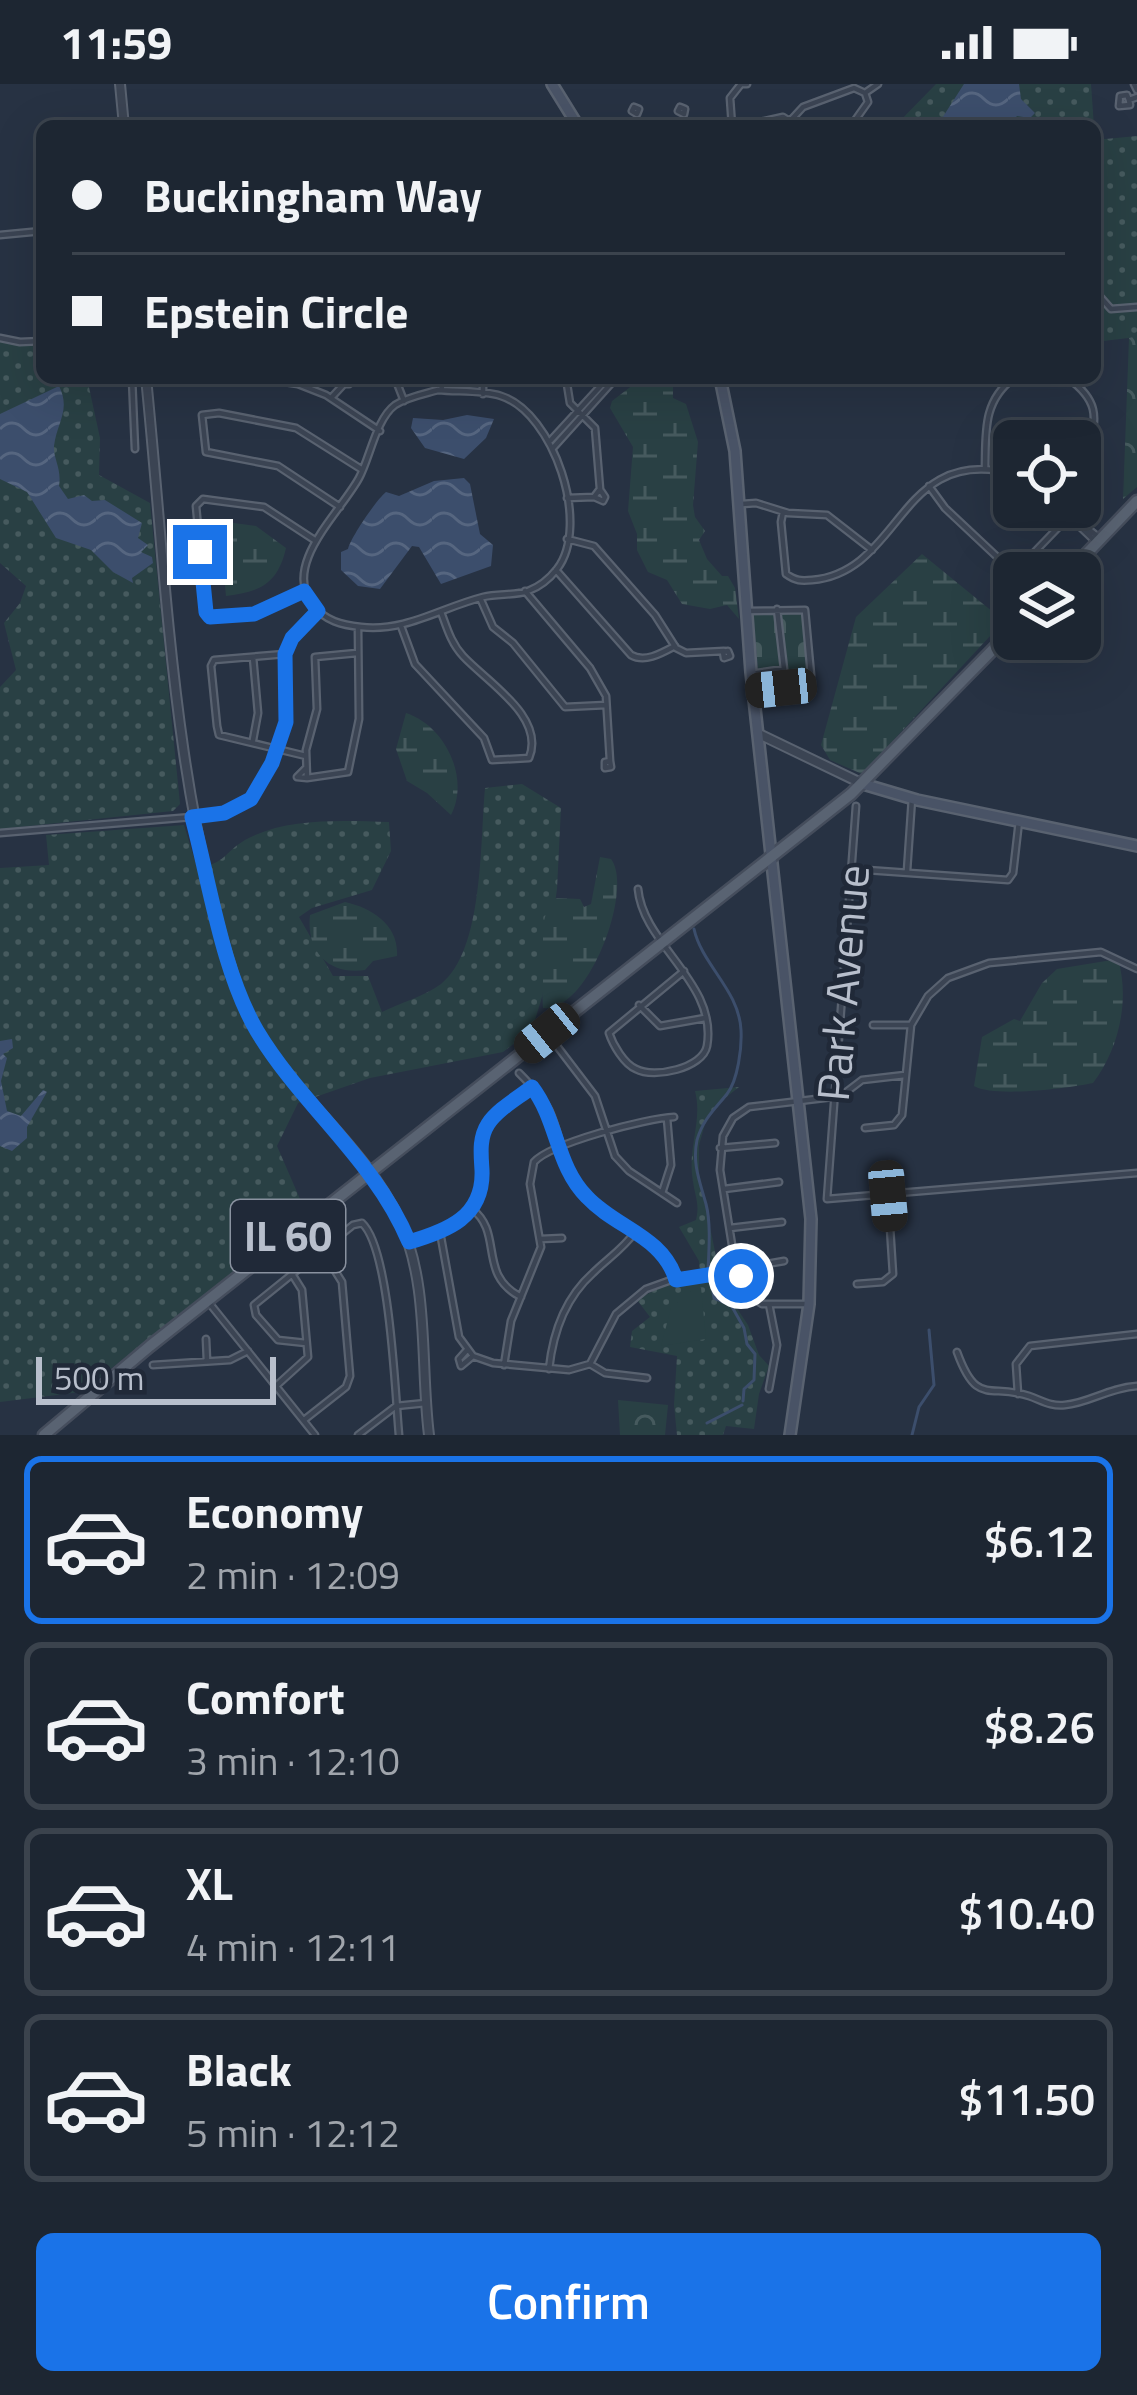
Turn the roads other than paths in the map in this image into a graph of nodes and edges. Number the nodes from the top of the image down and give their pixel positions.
1 (120, 84) edge
2 (552, 84) edge
3 (744, 84) edge
4 (878, 84) edge
5 (865, 93) junction
6 (636, 114) dead end
7 (681, 114) dead end
8 (791, 119) joint
9 (123, 120) edge
10 (574, 120) edge
11 (634, 120) edge
12 (681, 120) edge
13 (735, 120) edge
14 (786, 120) edge
15 (856, 120) edge
16 (36, 232) edge
17 (0, 235) edge
18 (1101, 298) edge
19 (1137, 307) edge
20 (0, 338) edge
21 (36, 341) edge
22 (132, 384) edge
23 (147, 384) edge
24 (298, 384) edge
25 (342, 384) edge
26 (397, 384) edge
27 (442, 384) edge
28 (483, 384) edge
29 (567, 384) edge
30 (607, 384) edge
31 (721, 384) edge
32 (1007, 384) edge
33 (1075, 384) edge
34 (442, 390) junction
35 (483, 394) junction
36 (331, 398) junction
37 (404, 400) junction
38 (582, 414) junction
39 (1095, 420) edge
40 (380, 431) junction
41 (551, 445) junction
42 (135, 449) dead end
43 (985, 469) junction
44 (363, 470) junction
45 (993, 470) edge
46 (929, 486) junction
47 (568, 498) junction
48 (1137, 501) edge
49 (739, 506) junction
50 (340, 508) junction
51 (783, 512) junction
52 (1058, 528) edge
53 (1084, 528) edge
54 (567, 539) junction
55 (318, 542) junction
56 (1099, 542) junction
57 (872, 550) junction
58 (1089, 552) edge
59 (556, 570) junction
60 (304, 591) junction
61 (525, 591) junction
62 (481, 598) junction
63 (777, 609) junction
64 (318, 611) junction
65 (746, 611) junction
66 (441, 612) junction
67 (401, 626) junction
68 (358, 627) junction
69 (675, 646) junction
70 (993, 650) edge
71 (724, 651) dead end
72 (357, 652) junction
73 (285, 654) junction
74 (253, 656) junction
75 (751, 674) junction
76 (753, 691) junction
77 (606, 705) junction
78 (758, 733) junction
79 (254, 740) junction
80 (278, 748) junction
81 (306, 756) junction
82 (610, 761) dead end
83 (862, 784) junction
84 (912, 798) junction
85 (856, 806) dead end
86 (192, 817) junction
87 (1019, 821) junction
88 (0, 833) edge
89 (1137, 846) edge
90 (772, 857) junction
91 (852, 868) junction
92 (907, 873) junction
93 (638, 889) dead end
94 (663, 941) junction
95 (1137, 969) edge
96 (684, 971) junction
97 (639, 1005) junction
98 (705, 1018) junction
99 (873, 1025) dead end
100 (911, 1025) junction
101 (547, 1033) junction
102 (519, 1072) dead end
103 (904, 1075) junction
104 (532, 1087) junction
105 (833, 1097) junction
106 (799, 1101) junction
107 (865, 1129) dead end
108 (606, 1134) junction
109 (775, 1143) dead end
110 (559, 1146) junction
111 (720, 1148) junction
112 (369, 1172) junction
113 (1137, 1173) edge
114 (779, 1182) dead end
115 (724, 1190) junction
116 (662, 1193) junction
117 (888, 1196) junction
118 (677, 1203) dead end
119 (472, 1209) junction
120 (782, 1222) dead end
121 (730, 1228) junction
122 (440, 1232) junction
123 (635, 1232) junction
124 (562, 1238) dead end
125 (541, 1239) junction
126 (409, 1242) junction
127 (322, 1250) junction
128 (784, 1261) dead end
129 (739, 1270) junction
130 (292, 1274) junction
131 (676, 1280) junction
132 (856, 1284) dead end
133 (520, 1297) junction
134 (208, 1301) junction
135 (769, 1304) junction
136 (809, 1304) junction
137 (1137, 1334) edge
138 (206, 1339) dead end
139 (306, 1343) junction
140 (248, 1351) junction
141 (957, 1352) dead end
142 (207, 1361) junction
143 (503, 1364) junction
144 (590, 1364) junction
145 (153, 1365) dead end
146 (549, 1369) junction
147 (647, 1378) dead end
148 (276, 1386) junction
149 (1137, 1386) edge
150 (769, 1389) dead end
151 (1018, 1394) junction
152 (1063, 1395) dead end
153 (426, 1402) junction
154 (396, 1406) junction
155 (1064, 1406) junction
156 (304, 1420) junction
157 (44, 1435) edge
158 (315, 1435) edge
159 (358, 1435) edge
160 (399, 1435) edge
161 (429, 1435) edge
162 (790, 1435) edge

1 - 9 street
2 - 10 main road
3 - 13 street
4 - 5 street
5 - 8 street
5 - 15 street
6 - 11 street
7 - 12 street
8 - 14 street
16 - 17 street
18 - 19 street
20 - 21 street
22 - 42 street
23 - 86 street
24 - 36 street
25 - 36 street
26 - 37 street
27 - 34 street
28 - 35 street
29 - 38 street
30 - 38 street
31 - 49 main road
32 - 43 street
33 - 39 street
34 - 35 street
34 - 37 street
35 - 41 street
36 - 40 street
37 - 40 street
38 - 41 street
38 - 47 street
40 - 44 street
41 - 47 street
43 - 45 street
43 - 46 street
44 - 50 street
44 - 50 street
46 - 52 street
46 - 57 street
47 - 54 street
48 - 56 main road
49 - 51 street
49 - 65 main road
50 - 55 street
51 - 57 street
51 - 57 street
53 - 56 street
54 - 59 street
54 - 69 street
55 - 60 street
55 - 60 street
56 - 58 main road
59 - 61 street
59 - 69 street
60 - 64 street
61 - 62 street
61 - 77 street
62 - 66 street
62 - 77 street
63 - 65 street
63 - 75 street
63 - 76 street
64 - 68 street
64 - 73 street
65 - 75 main road
66 - 67 street
66 - 67 street
67 - 68 street
68 - 72 street
69 - 71 street
70 - 83 main road, IL 60
72 - 81 street
72 - 81 street
73 - 74 street
73 - 80 street
74 - 79 street
74 - 79 street
75 - 76 main road
76 - 78 main road
77 - 82 street
78 - 83 street
78 - 90 main road
79 - 80 street
80 - 81 street
80 - 86 street
83 - 84 main road
83 - 90 main road, IL 60
84 - 87 main road
84 - 92 street
85 - 91 street, Park Avenue
86 - 88 street
86 - 112 street
87 - 89 main road
87 - 92 street
90 - 94 main road, IL 60
90 - 106 main road
91 - 92 street
91 - 105 street, Park Avenue
93 - 94 street
94 - 96 street
94 - 101 main road, IL 60
95 - 100 street
96 - 97 street
96 - 98 street
97 - 98 street
97 - 98 street
99 - 100 street
100 - 103 street
101 - 108 street
101 - 112 main road, IL 60
102 - 104 street
103 - 105 street
103 - 107 street
104 - 110 street
104 - 119 street
105 - 106 street
105 - 117 street, Park Avenue
106 - 111 street
106 - 136 main road
108 - 110 street
108 - 116 street
108 - 116 street
109 - 111 street
110 - 123 street
110 - 125 street
111 - 115 street
112 - 126 street
112 - 134 main road, IL 60
113 - 117 street
114 - 115 street
115 - 121 street
116 - 118 street
117 - 132 street
119 - 122 street
119 - 133 street
120 - 121 street
121 - 129 street
122 - 126 street
122 - 143 street
123 - 131 street
123 - 146 street
124 - 125 street
125 - 133 street
126 - 153 street
127 - 130 street
127 - 154 street
127 - 156 street
128 - 129 street
129 - 131 street
129 - 135 street
130 - 139 street
130 - 139 street
131 - 144 street
133 - 143 street
134 - 140 street
134 - 157 main road, IL 60
135 - 136 street
135 - 150 street
136 - 162 main road
137 - 151 street
138 - 142 street
139 - 148 street
140 - 142 street
140 - 148 street
141 - 151 street
142 - 145 street
143 - 146 street
144 - 146 street
144 - 147 street
148 - 156 street
149 - 155 street
151 - 155 street
152 - 155 street
153 - 154 street
153 - 161 street
154 - 159 street
154 - 160 street
156 - 158 street

